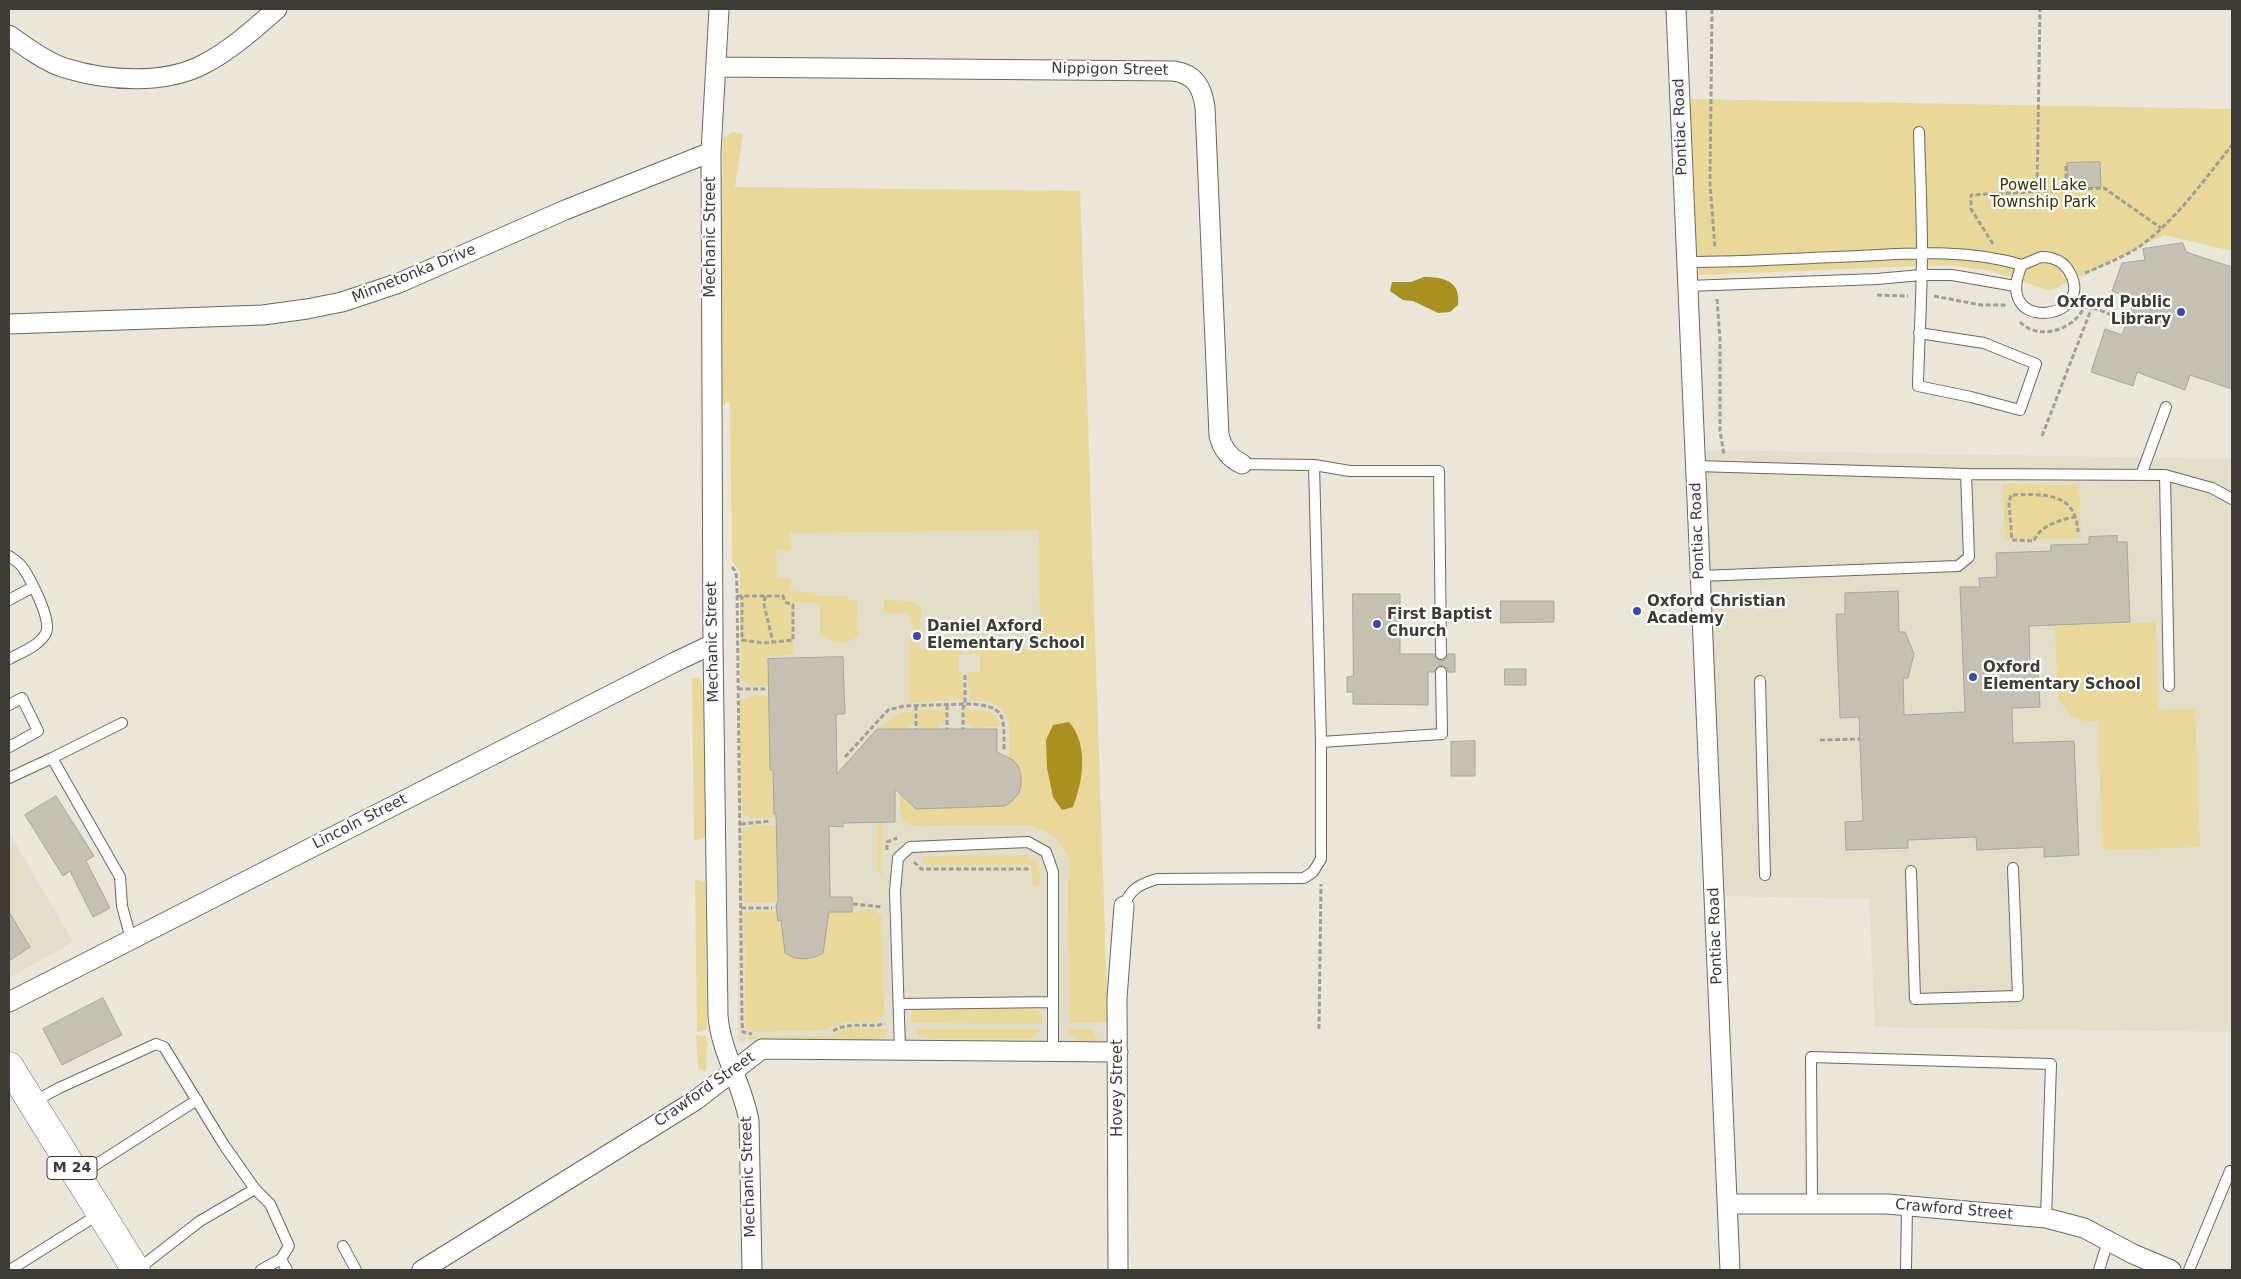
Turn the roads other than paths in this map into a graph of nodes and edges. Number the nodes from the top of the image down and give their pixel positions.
1 (277, 9) edge
2 (719, 9) edge
3 (1676, 9) edge
4 (9, 35) edge
5 (716, 67) junction
6 (1919, 132) dead end
7 (711, 152) junction
8 (1922, 252) junction
9 (1687, 262) junction
10 (2022, 265) junction
11 (1921, 274) junction
12 (1688, 286) junction
13 (2015, 286) junction
14 (9, 324) edge
15 (1919, 333) junction
16 (2166, 407) dead end
17 (1242, 464) joint
18 (1314, 466) junction
19 (1696, 466) junction
20 (1966, 474) junction
21 (2141, 475) junction
22 (2165, 475) junction
23 (2232, 499) edge
24 (9, 556) edge
25 (1700, 576) junction
26 (33, 587) junction
27 (9, 600) edge
28 (713, 644) junction
29 (1441, 654) dead end
30 (9, 660) edge
31 (1442, 672) dead end
32 (1760, 681) dead end
33 (2169, 686) dead end
34 (9, 705) edge
35 (122, 723) dead end
36 (1321, 742) junction
37 (9, 747) edge
38 (52, 758) junction
39 (9, 778) edge
40 (2013, 868) dead end
41 (1911, 871) dead end
42 (1765, 875) dead end
43 (1124, 906) joint
44 (131, 939) junction
45 (9, 1002) edge
46 (1053, 1002) junction
47 (898, 1004) junction
48 (900, 1050) junction
49 (1053, 1052) junction
50 (1118, 1052) junction
51 (9, 1066) edge
52 (733, 1072) junction
53 (197, 1100) junction
54 (32, 1103) junction
55 (2232, 1171) edge
56 (78, 1176) junction
57 (255, 1190) junction
58 (1812, 1202) junction
59 (1727, 1204) junction
60 (1907, 1205) junction
61 (100, 1213) junction
62 (2046, 1218) junction
63 (2108, 1241) junction
64 (343, 1246) dead end
65 (280, 1259) junction
66 (10, 1270) edge
67 (136, 1270) edge
68 (261, 1270) edge
69 (287, 1270) edge
70 (356, 1270) edge
71 (422, 1270) edge
72 (752, 1270) edge
73 (1118, 1270) edge
74 (1730, 1270) edge
75 (1906, 1270) edge
76 (2099, 1270) edge
77 (2171, 1270) edge
78 (2189, 1270) edge

1 - 4 street
2 - 5 street, Mechanic Street
3 - 9 street, Pontiac Road
5 - 7 street, Mechanic Street
5 - 17 street, Nippigon Street
6 - 8 lane
7 - 14 street, Minnetonka Drive
7 - 28 street, Mechanic Street
8 - 9 lane
8 - 10 lane
8 - 11 lane
9 - 12 street, Pontiac Road
10 - 13 lane
10 - 13 lane
11 - 12 lane
11 - 13 lane
11 - 15 lane
12 - 19 street, Pontiac Road
15 - 15 lane
16 - 21 lane
17 - 18 lane
18 - 29 lane
18 - 36 lane
19 - 20 lane
19 - 25 street, Pontiac Road
20 - 21 lane
20 - 25 lane
21 - 22 lane
22 - 23 lane
22 - 33 lane
24 - 26 lane
25 - 59 street, Pontiac Road
26 - 27 lane
26 - 30 lane
28 - 44 street, Lincoln Street
28 - 52 street, Mechanic Street
31 - 36 lane
32 - 42 lane
34 - 37 lane
35 - 38 lane
36 - 43 lane
38 - 39 lane
38 - 44 lane
40 - 41 lane
43 - 50 street, Hovey Street
44 - 45 street, Lincoln Street
46 - 47 lane
46 - 47 lane
46 - 49 lane
47 - 48 lane
48 - 49 street, Crawford Street
48 - 52 street, Crawford Street
49 - 50 street, Crawford Street
50 - 73 street, Hovey Street
51 - 54 main road, M 24
52 - 71 street, Crawford Street
52 - 72 street, Mechanic Street
53 - 54 lane
53 - 56 lane
53 - 57 lane
54 - 56 main road, M 24
55 - 78 lane
56 - 61 main road, M 24
57 - 65 lane
57 - 67 lane
58 - 59 street, Crawford Street
58 - 60 street, Crawford Street
58 - 62 lane
59 - 74 street, Pontiac Road
60 - 62 street, Crawford Street
60 - 75 lane
61 - 66 lane
61 - 67 main road, M 24
62 - 63 street, Crawford Street
63 - 76 lane
63 - 77 street, Crawford Street
64 - 70 lane
65 - 68 lane
65 - 69 lane

